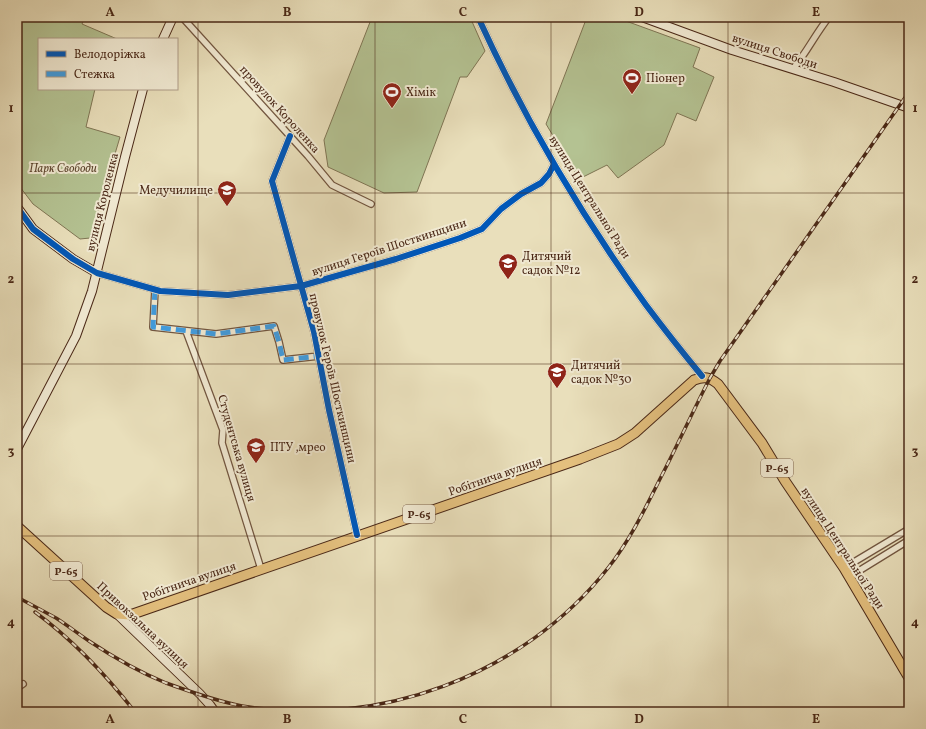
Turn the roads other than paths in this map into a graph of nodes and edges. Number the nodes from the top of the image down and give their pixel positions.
1 (173, 17) edge
2 (182, 17) edge
3 (478, 17) edge
4 (642, 17) edge
5 (829, 17) edge
6 (163, 38) edge
7 (793, 69) junction
8 (143, 90) edge
9 (905, 106) edge
10 (290, 136) junction
11 (554, 164) junction
12 (371, 204) dead end
13 (17, 207) edge
14 (97, 273) junction
15 (301, 286) junction
16 (155, 290) junction
17 (187, 333) junction
18 (319, 356) junction
19 (702, 376) junction
20 (17, 449) edge
21 (17, 526) edge
22 (909, 529) edge
23 (357, 535) junction
24 (909, 540) edge
25 (844, 568) junction
26 (261, 569) junction
27 (849, 577) junction
28 (117, 614) junction
29 (909, 678) edge
30 (23, 684) dead end
31 (17, 688) edge
32 (215, 712) edge

1 - 6 main road
2 - 10 street, провулок Короленка
3 - 11 street, вулиця Центральної Ради
4 - 7 main road, вулиця Свободи
5 - 7 street
7 - 9 main road, вулиця Свободи
8 - 14 main road, вулиця Короленка
10 - 12 street, провулок Короленка
10 - 15 street, провулок Героїв Шосткинщини
11 - 15 street, вулиця Героїв Шосткинщини
11 - 19 street, вулиця Центральної Ради
13 - 14 main road, вулиця Героїв Шосткинщини
14 - 16 street, вулиця Героїв Шосткинщини
14 - 20 main road, вулиця Короленка
15 - 16 street, вулиця Героїв Шосткинщини
15 - 18 street, провулок Героїв Шосткинщини
16 - 17 street
17 - 18 street
17 - 26 street, Студентська вулиця
18 - 23 street, провулок Героїв Шосткинщини
19 - 23 main road, Робітнича вулиця / Р-65
19 - 25 main road, вулиця Центральної Ради / Р-65
21 - 28 main road, Привокзальна вулиця / Р-65
22 - 25 street
23 - 26 main road, Робітнича вулиця / Р-65
24 - 27 street
25 - 27 main road, вулиця Центральної Ради / Р-65
26 - 28 main road, Робітнича вулиця / Р-65
27 - 29 main road, вулиця Центральної Ради / Р-65
28 - 32 main road, Привокзальна вулиця
30 - 31 street

